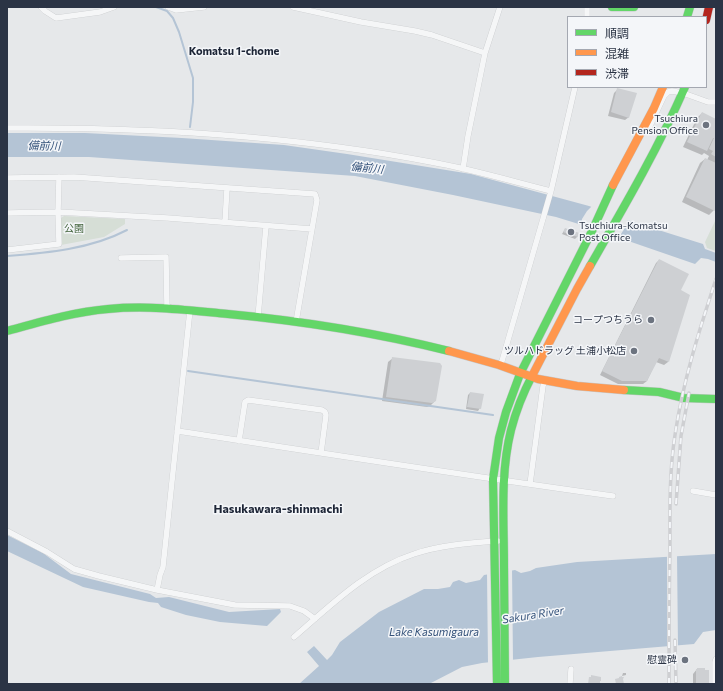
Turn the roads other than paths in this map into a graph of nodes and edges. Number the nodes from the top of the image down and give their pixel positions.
1 (41, 7) edge
2 (114, 7) edge
3 (168, 7) edge
4 (204, 7) edge
5 (293, 7) edge
6 (500, 7) edge
7 (612, 7) edge
8 (634, 7) edge
9 (486, 53) junction
10 (575, 88) edge
11 (664, 88) edge
12 (684, 90) edge
13 (716, 102) edge
14 (7, 128) edge
15 (638, 137) junction
16 (463, 169) junction
17 (59, 177) junction
18 (7, 178) edge
19 (227, 188) junction
20 (550, 193) junction
21 (58, 212) junction
22 (7, 213) edge
23 (225, 222) junction
24 (266, 226) junction
25 (312, 229) junction
26 (7, 250) edge
27 (121, 258) dead end
28 (167, 308) junction
29 (190, 310) junction
30 (258, 317) junction
31 (296, 322) junction
32 (7, 331) edge
33 (500, 366) junction
34 (520, 374) junction
35 (532, 377) junction
36 (545, 380) junction
37 (716, 399) edge
38 (177, 431) junction
39 (240, 441) junction
40 (321, 453) junction
41 (493, 479) junction
42 (504, 481) junction
43 (530, 484) junction
44 (693, 491) dead end
45 (716, 495) edge
46 (613, 496) dead end
47 (7, 531) edge
48 (499, 544) junction
49 (157, 590) junction
50 (315, 619) junction
51 (294, 637) dead end
52 (716, 659) edge
53 (571, 669) dead end
54 (497, 684) edge
55 (505, 684) edge
56 (570, 684) edge
57 (715, 684) edge

1 - 2 street
3 - 4 street
5 - 9 street
6 - 9 street
7 - 8 street
9 - 16 street
10 - 20 street
11 - 15 street
12 - 13 street
12 - 15 street
12 - 35 street
14 - 16 street
15 - 34 street
16 - 20 street
17 - 18 street
17 - 19 street
17 - 21 street
19 - 23 street
19 - 25 street
20 - 33 street
21 - 22 street
21 - 23 street
21 - 26 street
23 - 24 street
24 - 25 street
24 - 30 street
25 - 31 street
27 - 28 street
28 - 29 street
28 - 32 street
29 - 30 street
29 - 38 street
30 - 31 street
31 - 33 street
33 - 34 street
34 - 35 street
34 - 41 street
35 - 36 street
35 - 42 street
36 - 37 street
36 - 43 street
38 - 39 street
38 - 49 street
39 - 40 street
39 - 40 street
40 - 41 street
41 - 42 street
41 - 48 street
42 - 43 street
42 - 48 street
43 - 46 street
44 - 45 street
47 - 49 street
48 - 50 street
48 - 54 street
48 - 55 street
49 - 50 street
50 - 51 street
52 - 57 street
53 - 56 street

